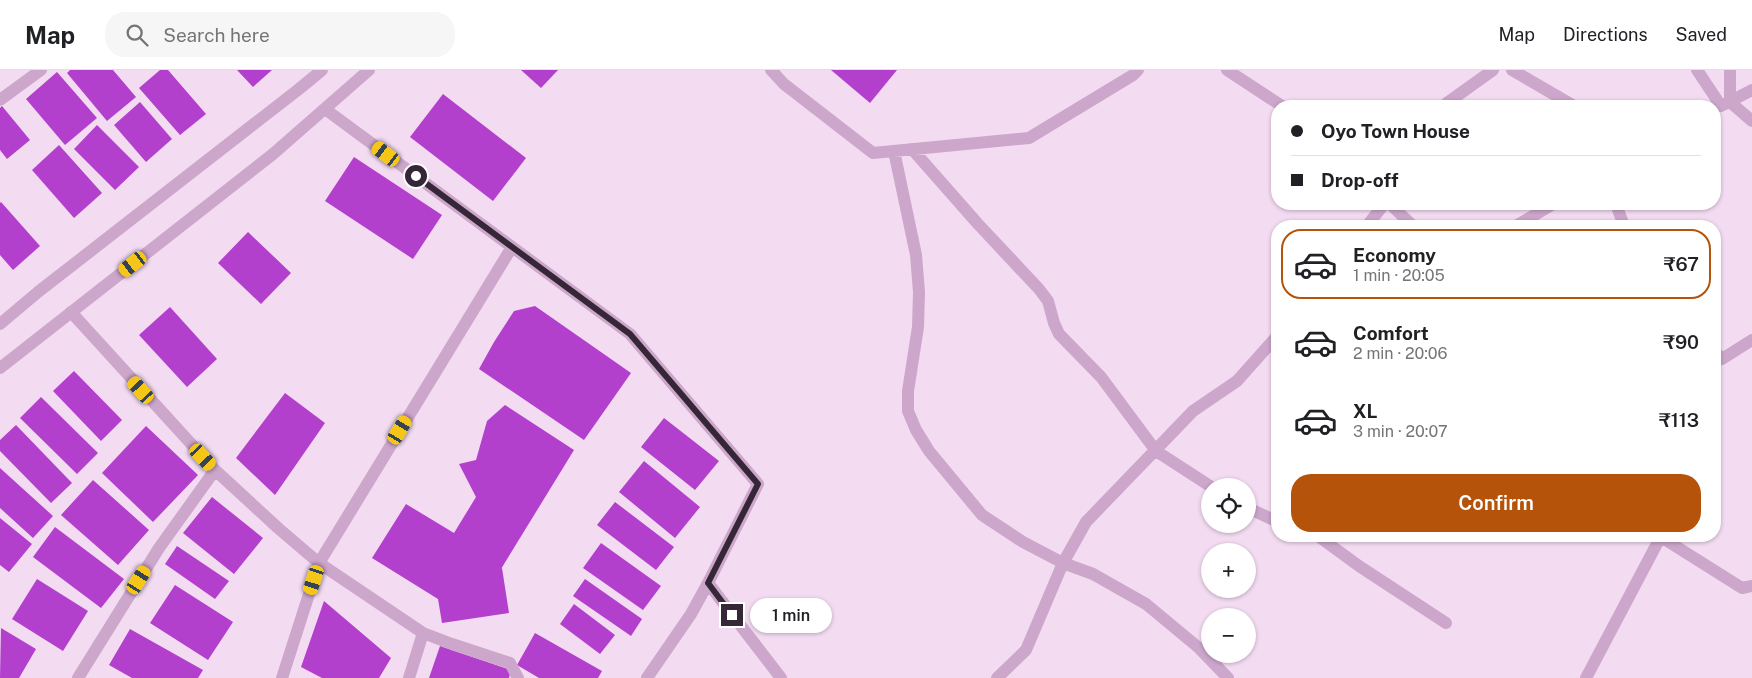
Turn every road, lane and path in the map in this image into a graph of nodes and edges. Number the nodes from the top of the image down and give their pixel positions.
1 (41, 70) edge
2 (322, 70) edge
3 (369, 70) edge
4 (772, 70) edge
5 (1138, 70) edge
6 (1227, 70) edge
7 (1493, 70) edge
8 (1512, 70) edge
9 (1697, 70) edge
10 (1730, 70) edge
11 (1752, 90) edge
12 (0, 100) edge
13 (1273, 100) edge
14 (1451, 100) edge
15 (1564, 100) edge
16 (1718, 100) edge
17 (1722, 106) edge
18 (325, 109) junction
19 (1752, 121) edge
20 (912, 149) junction
21 (894, 151) junction
22 (1379, 210) edge
23 (1396, 210) edge
24 (1543, 210) edge
25 (1372, 220) edge
26 (1407, 220) edge
27 (1526, 220) edge
28 (512, 247) junction
29 (71, 312) junction
30 (0, 324) edge
31 (1752, 340) edge
32 (1271, 343) edge
33 (1721, 358) edge
34 (0, 367) edge
35 (1156, 451) junction
36 (216, 470) junction
37 (1201, 480) edge
38 (1256, 512) edge
39 (1271, 519) edge
40 (1326, 542) edge
41 (1658, 542) edge
42 (1671, 542) edge
43 (319, 563) junction
44 (1063, 563) junction
45 (708, 583) junction
46 (1749, 589) edge
47 (1446, 623) dead end
48 (423, 633) junction
49 (78, 678) edge
50 (282, 678) edge
51 (409, 678) edge
52 (518, 678) edge
53 (647, 678) edge
54 (780, 678) edge
55 (997, 678) edge
56 (1228, 678) edge
57 (1586, 678) edge

1 - 12 street
2 - 30 street
3 - 18 street
4 - 21 street
5 - 20 street
6 - 13 street
7 - 14 street
8 - 15 street
9 - 16 street
10 - 17 street
11 - 17 street
17 - 19 street
18 - 28 street
18 - 29 street
20 - 21 street
20 - 35 street
21 - 44 street
22 - 25 street
23 - 26 street
24 - 27 street
28 - 43 street
28 - 45 street
29 - 34 street
29 - 36 street
31 - 33 street
32 - 35 street
35 - 37 street
35 - 44 street
36 - 43 street
36 - 49 street
38 - 39 street
40 - 47 street
41 - 57 street
42 - 46 street
43 - 48 street
43 - 50 street
44 - 55 street
44 - 56 street
45 - 53 street
45 - 54 street
48 - 51 street
48 - 52 street

